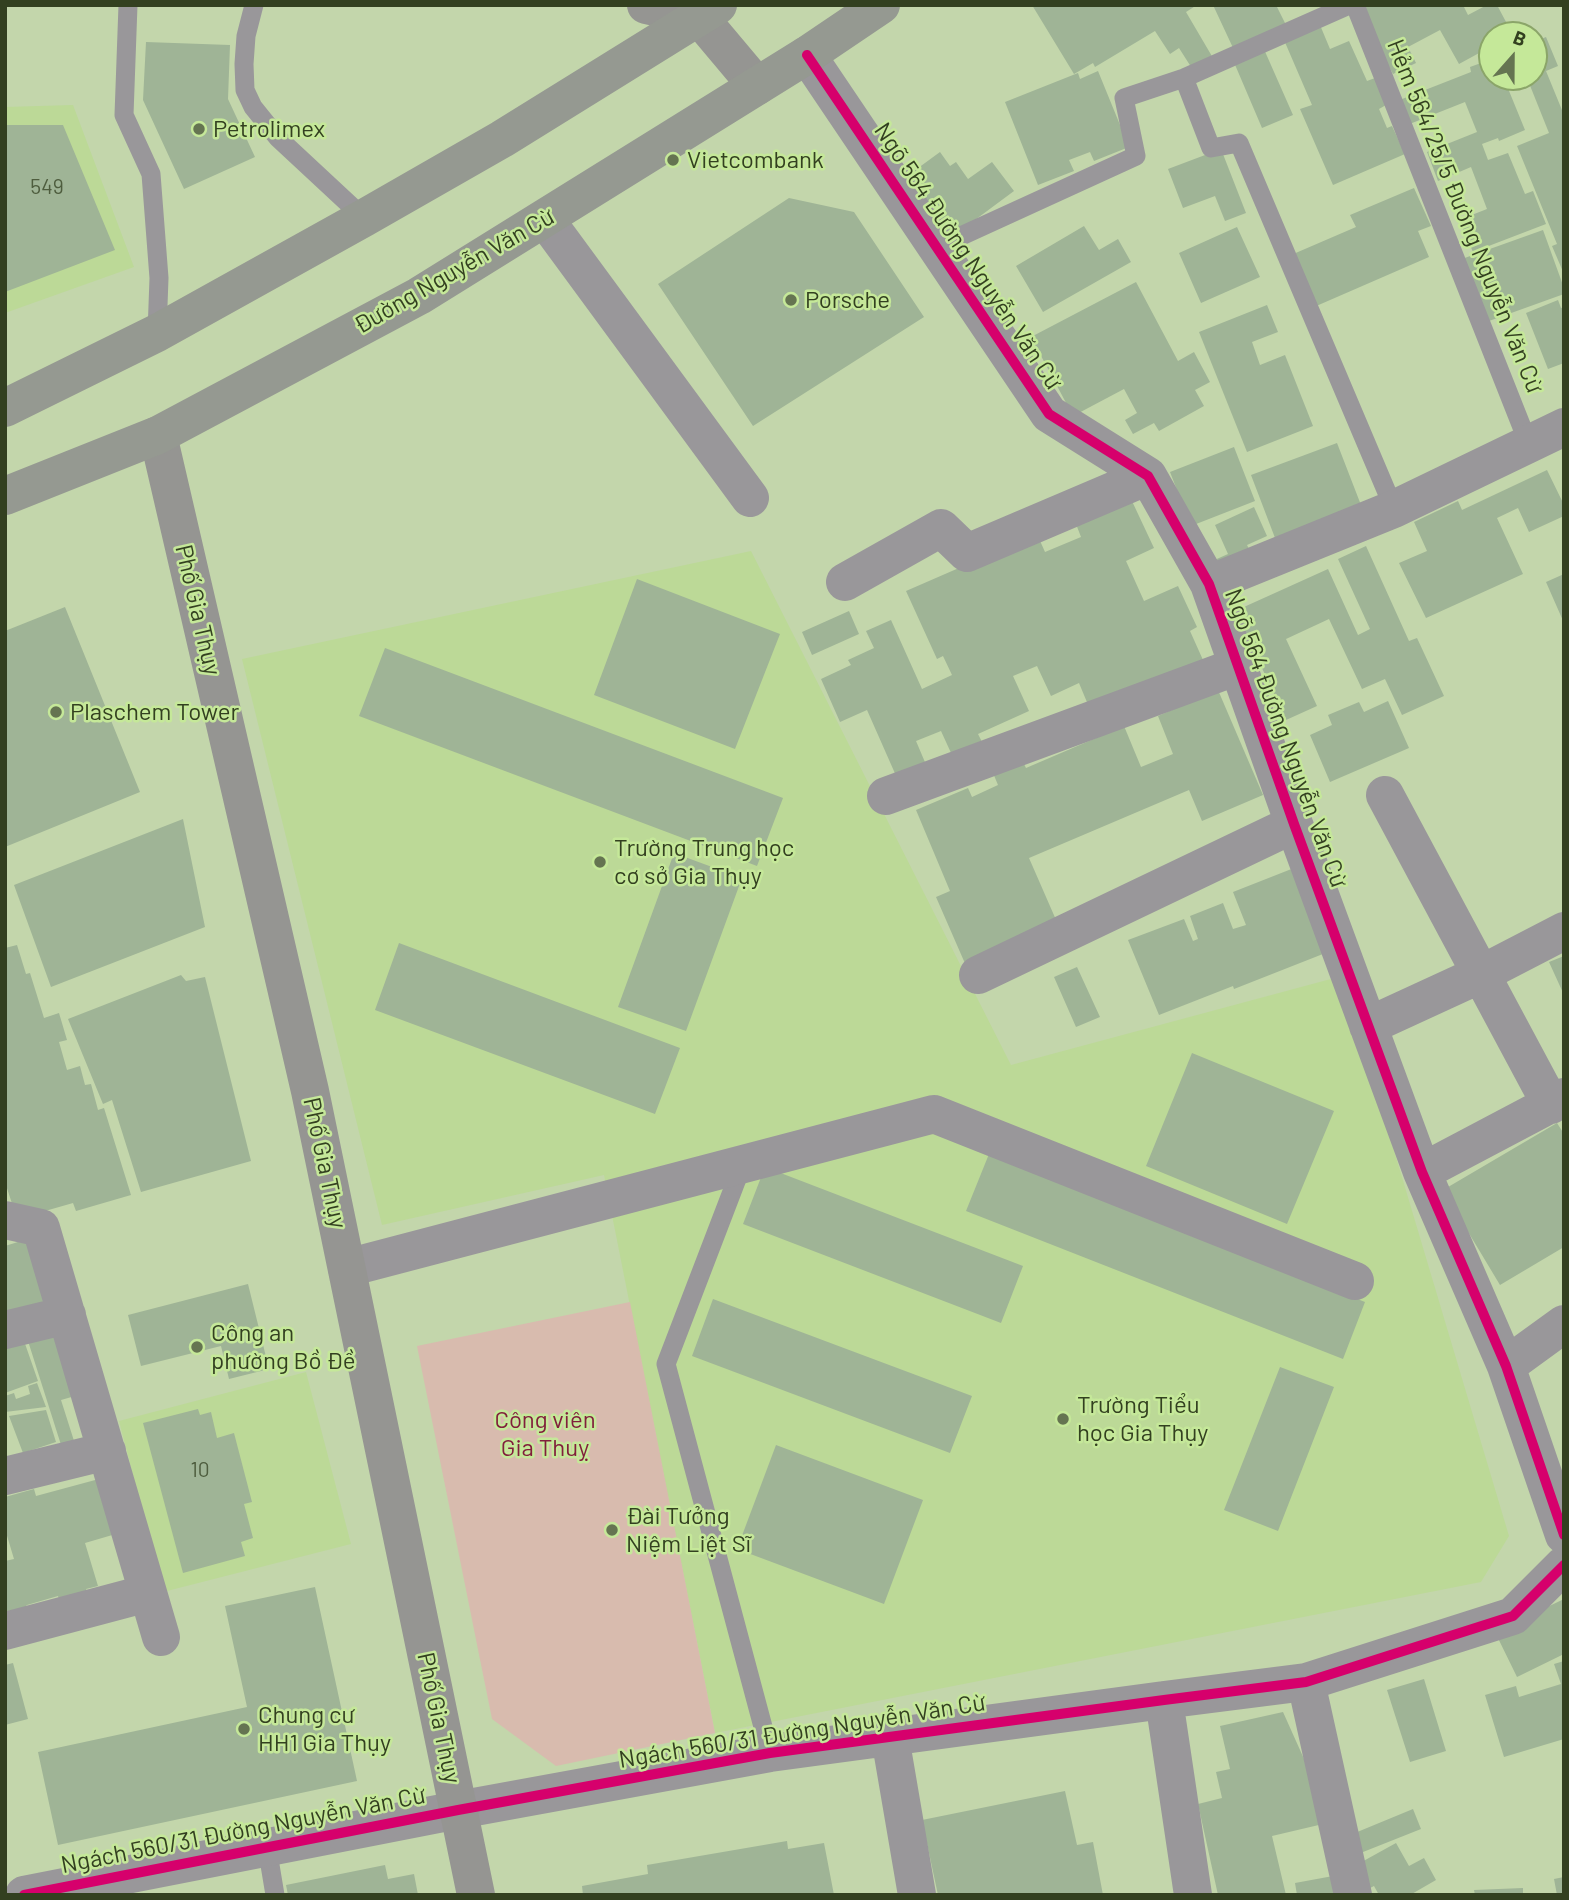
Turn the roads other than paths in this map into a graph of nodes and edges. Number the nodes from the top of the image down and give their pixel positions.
1 (128, 5) edge
2 (254, 5) edge
3 (646, 5) edge
4 (881, 5) edge
5 (1349, 5) edge
6 (1355, 5) edge
7 (708, 11) edge
8 (807, 55) junction
9 (1184, 78) junction
10 (757, 86) junction
11 (364, 218) junction
12 (545, 219) junction
13 (937, 247) junction
14 (157, 333) junction
15 (5, 408) edge
16 (1564, 427) edge
17 (158, 435) junction
18 (1529, 445) junction
19 (1148, 476) junction
20 (5, 496) edge
21 (750, 498) dead end
22 (1394, 509) junction
23 (845, 582) dead end
24 (1209, 584) junction
25 (1238, 666) junction
26 (1385, 795) dead end
27 (887, 796) dead end
28 (1294, 824) junction
29 (1564, 932) edge
30 (1481, 974) junction
31 (978, 975) dead end
32 (1368, 1026) junction
33 (1557, 1101) edge
34 (743, 1163) junction
35 (1422, 1172) junction
36 (5, 1220) edge
37 (347, 1268) junction
38 (1355, 1281) dead end
39 (66, 1315) junction
40 (1564, 1324) edge
41 (5, 1330) edge
42 (1506, 1366) junction
43 (107, 1451) junction
44 (5, 1476) edge
45 (1564, 1535) edge
46 (1564, 1565) edge
47 (148, 1593) junction
48 (5, 1631) edge
49 (161, 1636) dead end
50 (1306, 1682) junction
51 (1164, 1700) junction
52 (890, 1737) junction
53 (770, 1753) junction
54 (458, 1810) junction
55 (267, 1847) junction
56 (123, 1885) edge
57 (24, 1895) edge
58 (275, 1895) edge
59 (476, 1895) edge
60 (917, 1895) edge
61 (1193, 1895) edge
62 (1353, 1895) edge

1 - 14 lane
2 - 11 lane
3 - 7 street
4 - 8 main road, Đường Nguyễn Văn Cừ
5 - 9 lane
6 - 18 lane, Hẻm 564/25/5 Đường Nguyễn Văn Cừ
7 - 10 street
7 - 11 main road
8 - 10 main road, Đường Nguyễn Văn Cừ
8 - 13 street, Ngõ 564 Đường Nguyễn Văn Cừ
9 - 13 lane
9 - 22 lane
10 - 12 main road, Đường Nguyễn Văn Cừ
11 - 14 main road
12 - 17 main road, Đường Nguyễn Văn Cừ
12 - 21 street
13 - 19 street, Ngõ 564 Đường Nguyễn Văn Cừ
14 - 15 main road
16 - 18 street
17 - 20 main road, Đường Nguyễn Văn Cừ
17 - 37 street, Phố Gia Thụy
18 - 22 street
19 - 23 street
19 - 24 street, Ngõ 564 Đường Nguyễn Văn Cừ
22 - 24 street
24 - 25 street, Ngõ 564 Đường Nguyễn Văn Cừ
25 - 27 street
25 - 28 street, Ngõ 564 Đường Nguyễn Văn Cừ
26 - 30 street
28 - 31 street
28 - 32 street, Ngõ 564 Đường Nguyễn Văn Cừ
29 - 30 street
30 - 32 street
30 - 33 street
32 - 35 street, Ngõ 564 Đường Nguyễn Văn Cừ
33 - 35 street
34 - 37 street
34 - 38 street
34 - 53 lane
35 - 42 street, Ngõ 564 Đường Nguyễn Văn Cừ
36 - 39 street
37 - 54 street, Phố Gia Thụy
39 - 41 street
39 - 43 street
40 - 42 street
42 - 45 street, Ngõ 564 Đường Nguyễn Văn Cừ
43 - 44 street
43 - 47 street
46 - 50 street, Ngách 560/31 Đường Nguyễn Văn Cừ
47 - 48 street
47 - 49 street
50 - 51 street, Ngách 560/31 Đường Nguyễn Văn Cừ
50 - 62 street
51 - 52 street, Ngách 560/31 Đường Nguyễn Văn Cừ
51 - 61 street
52 - 53 street, Ngách 560/31 Đường Nguyễn Văn Cừ
52 - 60 street
53 - 54 street, Ngách 560/31 Đường Nguyễn Văn Cừ
54 - 55 street, Ngách 560/31 Đường Nguyễn Văn Cừ
54 - 59 street, Phố Gia Thụy
55 - 56 street, Ngách 560/31 Đường Nguyễn Văn Cừ
55 - 58 lane
56 - 57 street, Ngách 560/31 Đường Nguyễn Văn Cừ

